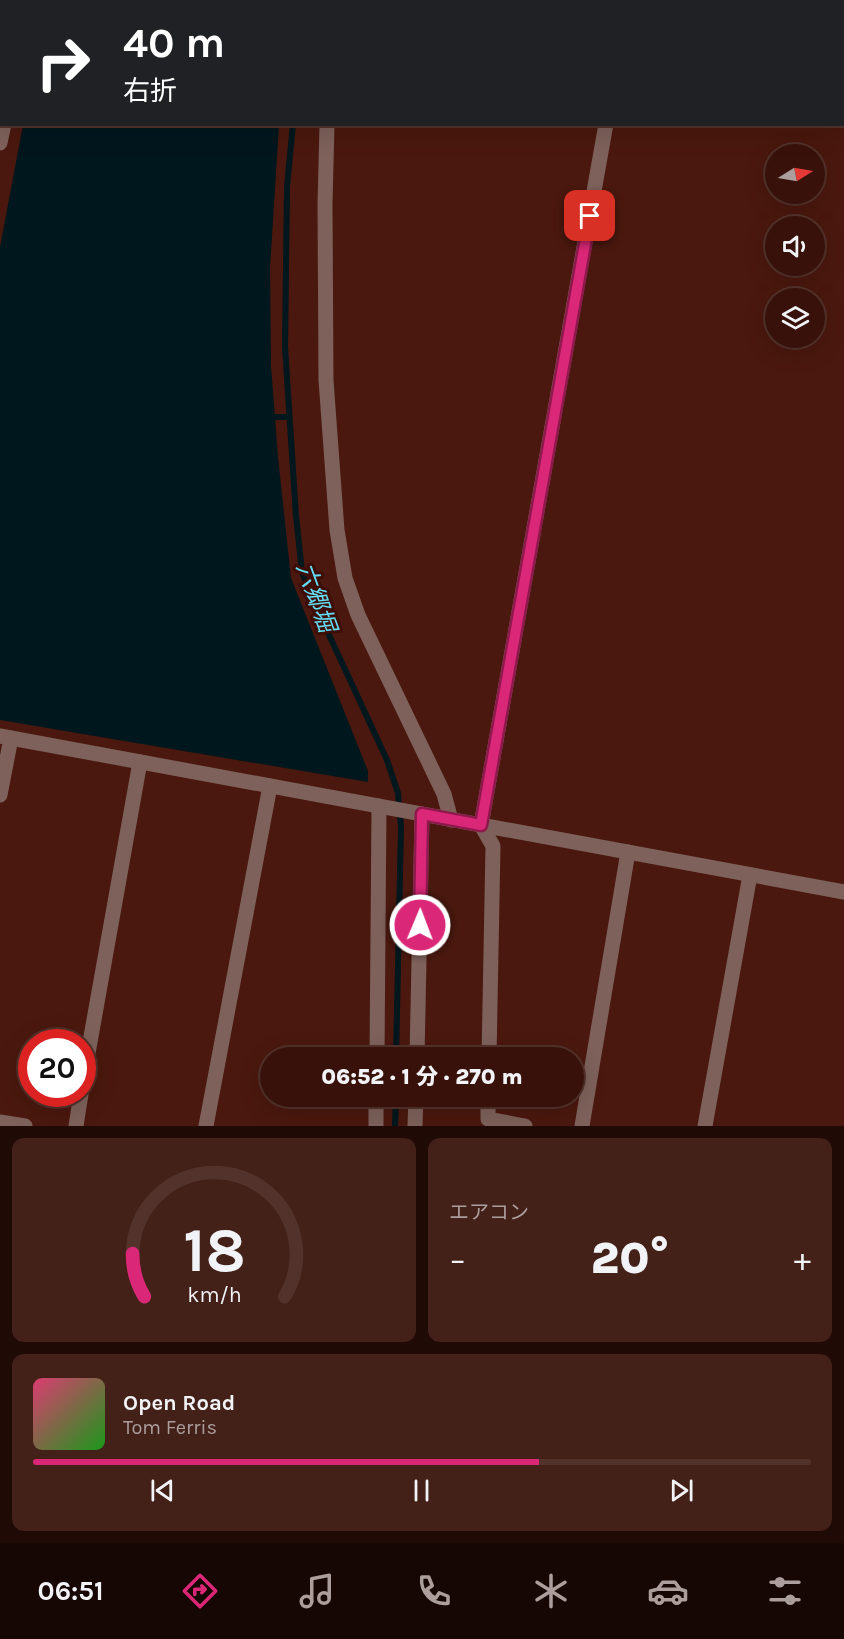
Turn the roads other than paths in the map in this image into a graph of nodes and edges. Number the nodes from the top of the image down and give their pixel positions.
1 (4, 126) edge
2 (327, 126) edge
3 (606, 126) edge
4 (0, 143) edge
5 (6, 737) edge
6 (140, 762) junction
7 (270, 786) junction
8 (0, 795) edge
9 (379, 806) junction
10 (422, 814) junction
11 (451, 819) junction
12 (481, 825) junction
13 (628, 852) junction
14 (750, 875) junction
15 (844, 892) edge
16 (92, 1029) edge
17 (377, 1047) edge
18 (417, 1047) edge
19 (489, 1047) edge
20 (79, 1107) edge
21 (376, 1107) edge
22 (416, 1107) edge
23 (488, 1107) edge
24 (0, 1122) edge
25 (25, 1126) edge
26 (76, 1126) edge
27 (206, 1126) edge
28 (376, 1126) edge
29 (415, 1126) edge
30 (525, 1126) edge
31 (582, 1126) edge
32 (705, 1126) edge

1 - 4 street
2 - 11 street
3 - 12 street
5 - 6 street
5 - 8 street
6 - 7 street
6 - 16 street
7 - 9 street
7 - 27 street
9 - 10 street
9 - 17 street
10 - 11 street
10 - 18 street
11 - 12 street
12 - 13 street
12 - 19 street
13 - 14 street
13 - 31 street
14 - 15 street
14 - 32 street
20 - 26 street
21 - 28 street
22 - 29 street
23 - 30 street
24 - 25 street

